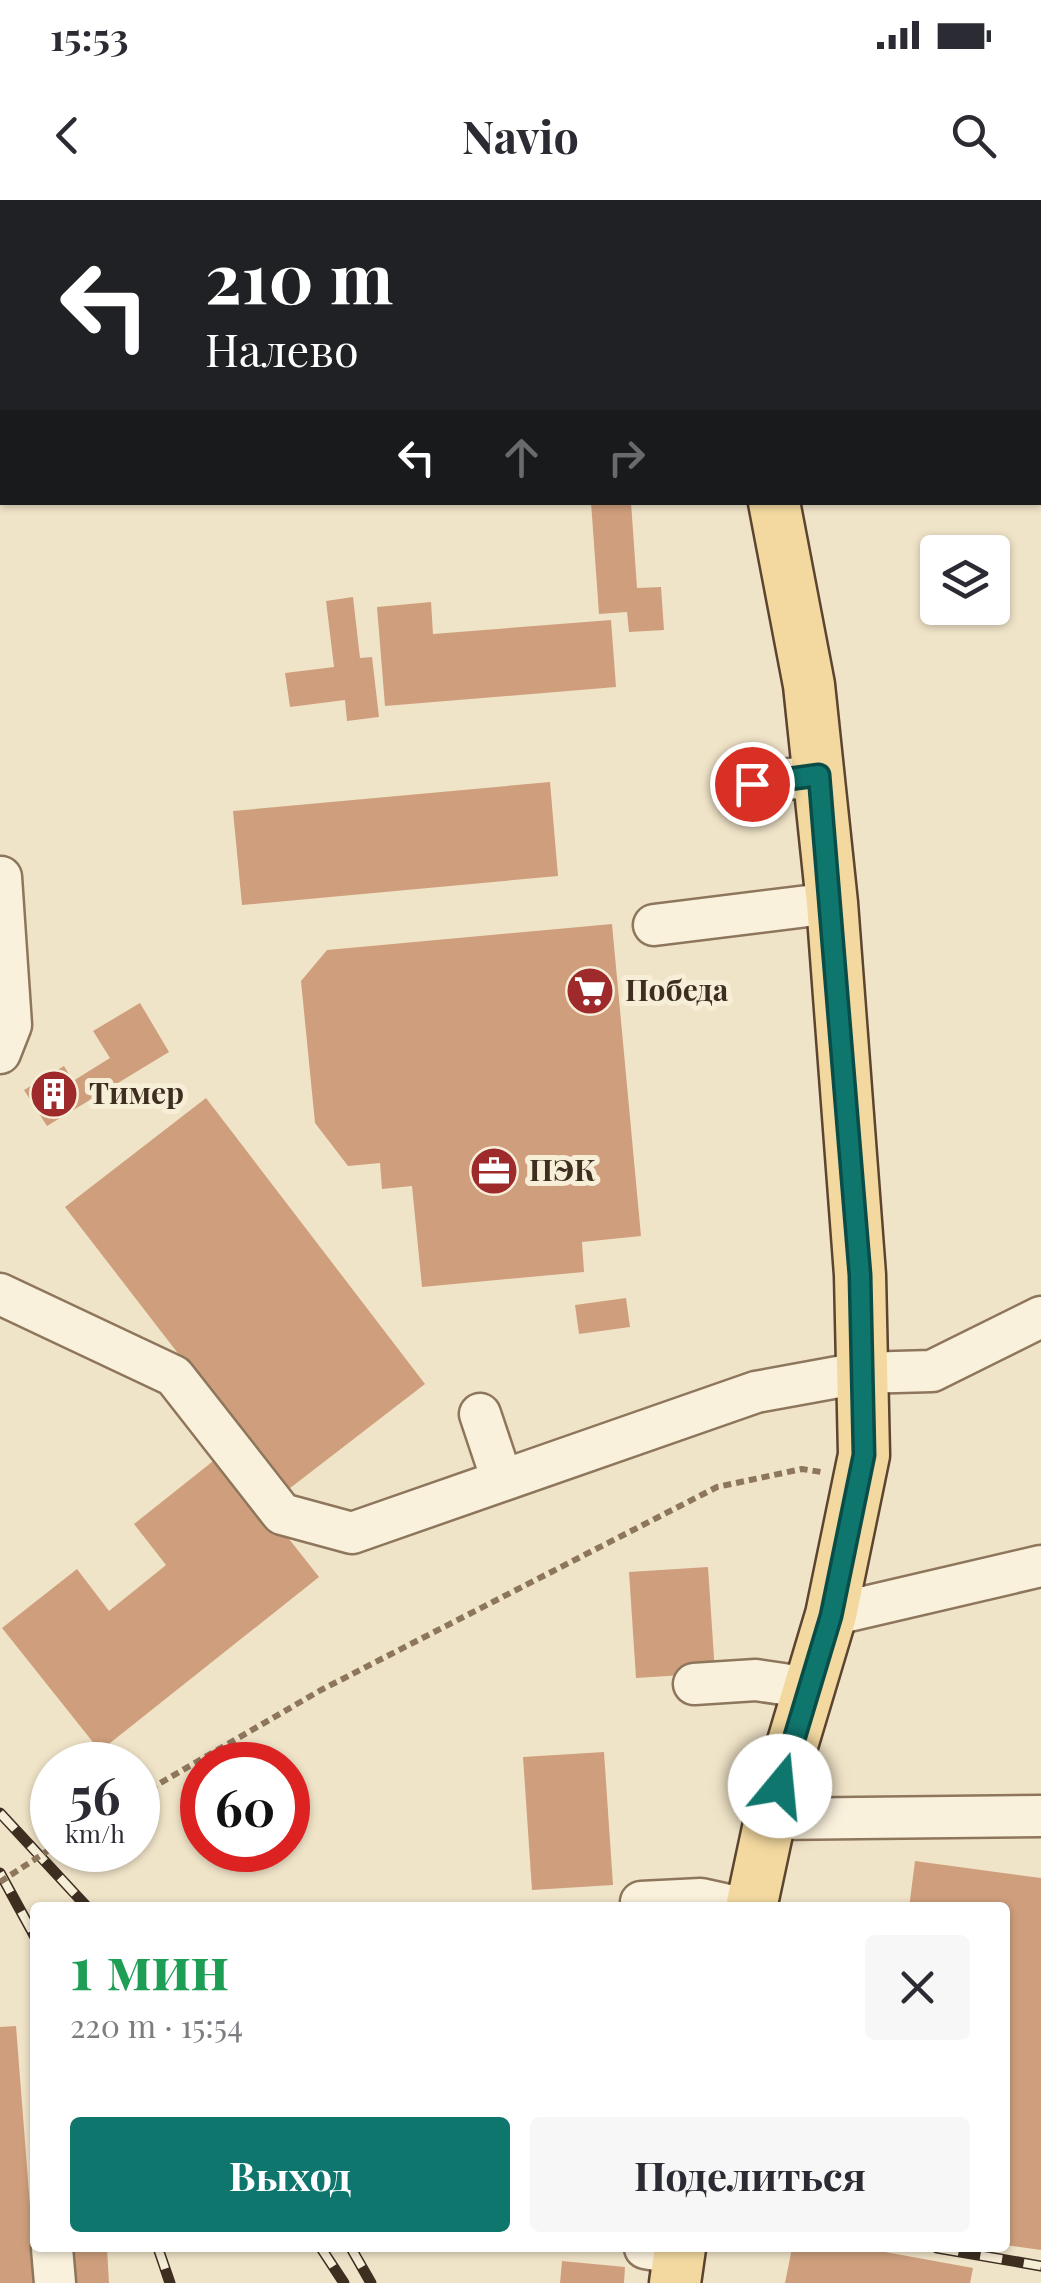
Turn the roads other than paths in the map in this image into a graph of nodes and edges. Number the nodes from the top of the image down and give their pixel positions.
1 (775, 505) edge
2 (819, 775) junction
3 (752, 784) dead end
4 (1, 877) edge
5 (832, 902) junction
6 (654, 926) dead end
7 (0, 1054) edge
8 (0, 1293) edge
9 (1041, 1316) edge
10 (860, 1372) junction
11 (480, 1414) dead end
12 (502, 1480) junction
13 (1041, 1566) edge
14 (831, 1616) junction
15 (694, 1684) dead end
16 (810, 1688) junction
17 (1041, 1816) edge
18 (770, 1820) junction
19 (640, 1902) dead end
20 (715, 1902) edge
21 (752, 1902) edge
22 (52, 2252) edge
23 (55, 2283) edge

1 - 2 main road
2 - 3 street
2 - 5 main road
4 - 7 street
5 - 6 street
5 - 10 main road
8 - 12 street
9 - 10 street
10 - 12 street
10 - 14 main road
11 - 12 street
13 - 14 street
14 - 16 main road
15 - 16 street
16 - 18 main road
17 - 18 street
18 - 21 main road
19 - 20 street
22 - 23 street

